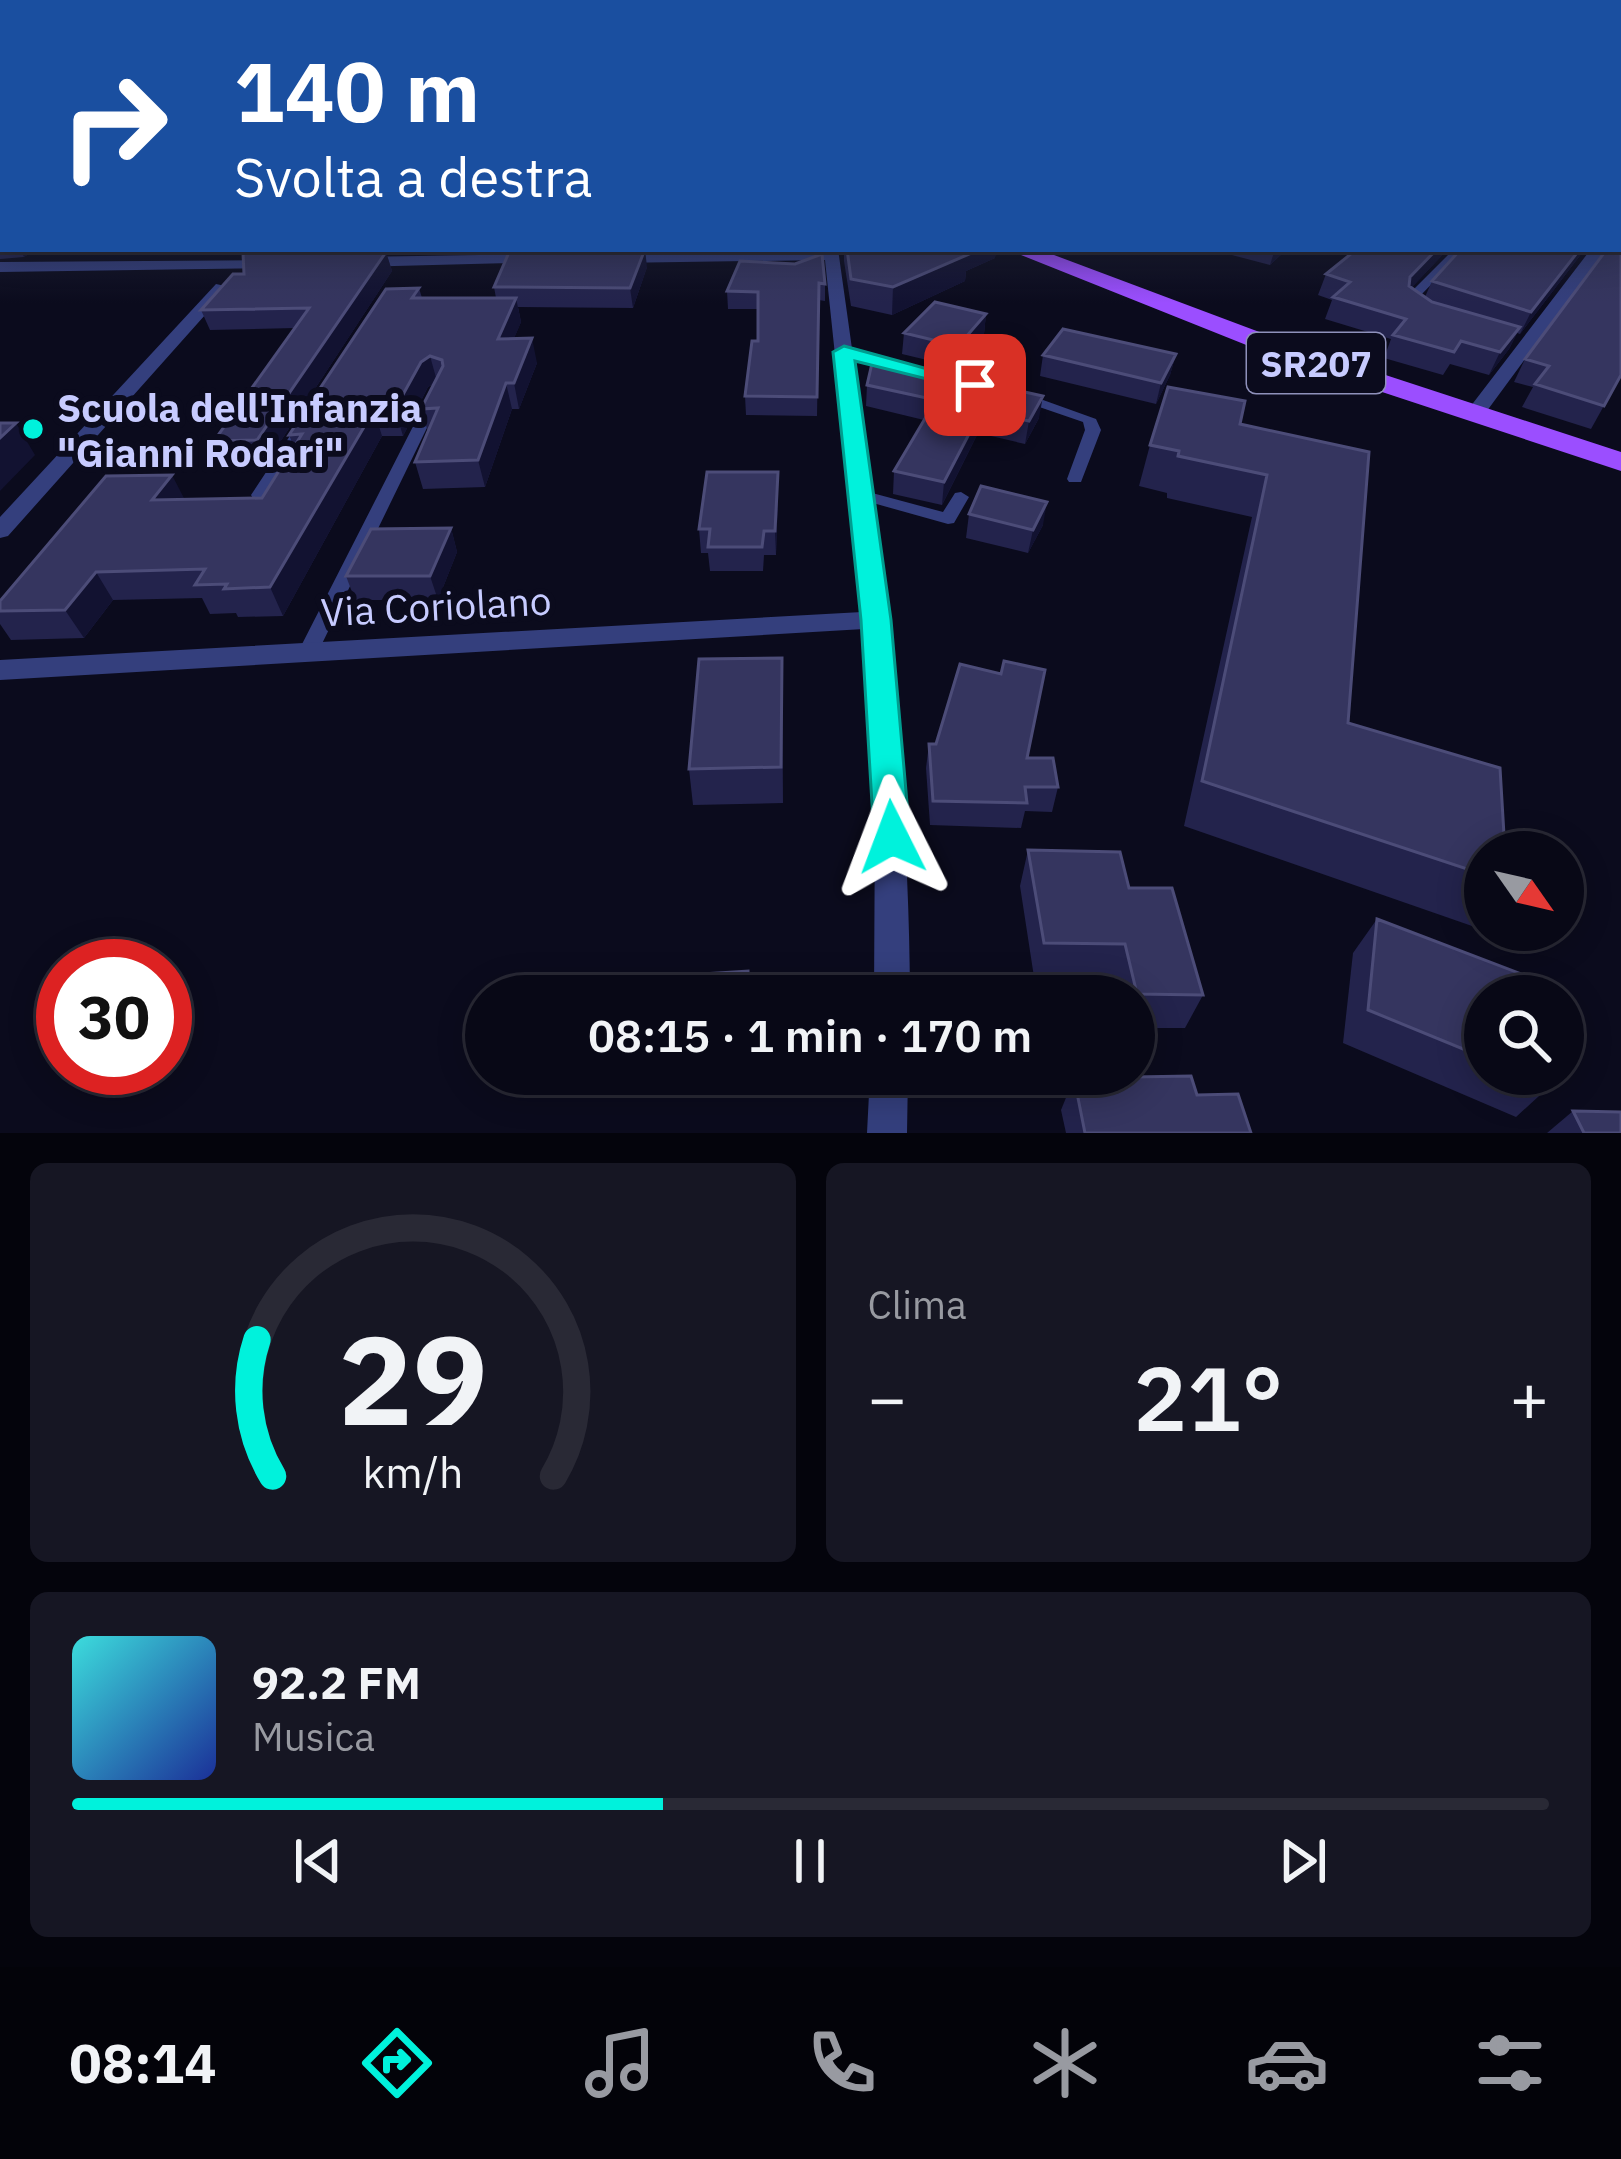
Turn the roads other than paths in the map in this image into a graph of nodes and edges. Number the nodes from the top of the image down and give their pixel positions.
1 (831, 252) edge
2 (1025, 252) edge
3 (1457, 252) edge
4 (1597, 252) edge
5 (598, 258) edge
6 (551, 259) edge
7 (411, 261) junction
8 (339, 262) edge
9 (244, 263) junction
10 (291, 263) edge
11 (0, 267) edge
12 (398, 280) dead end
13 (1428, 316) edge
14 (1505, 338) edge
15 (1527, 344) junction
16 (844, 352) junction
17 (909, 368) edge
18 (439, 388) edge
19 (997, 390) edge
20 (324, 398) edge
21 (1474, 415) junction
22 (1621, 462) edge
23 (1075, 479) dead end
24 (262, 495) edge
25 (861, 495) junction
26 (962, 497) dead end
27 (0, 531) edge
28 (876, 620) junction
29 (308, 652) junction
30 (0, 670) edge
31 (892, 975) edge
32 (888, 1095) edge
33 (887, 1133) edge

1 - 5 street
1 - 16 street
2 - 21 main road, SR207
3 - 13 lane
4 - 15 street
6 - 7 street
7 - 8 street
7 - 12 street
9 - 10 street
9 - 11 street
9 - 27 street
14 - 15 lane
15 - 21 street
16 - 17 lane
16 - 25 street
18 - 29 lane
19 - 23 lane
20 - 24 street
21 - 22 main road, SR207
25 - 26 lane
25 - 28 street
28 - 29 street, Via Coriolano
28 - 31 street
29 - 30 street, Via Coriolano
32 - 33 street

